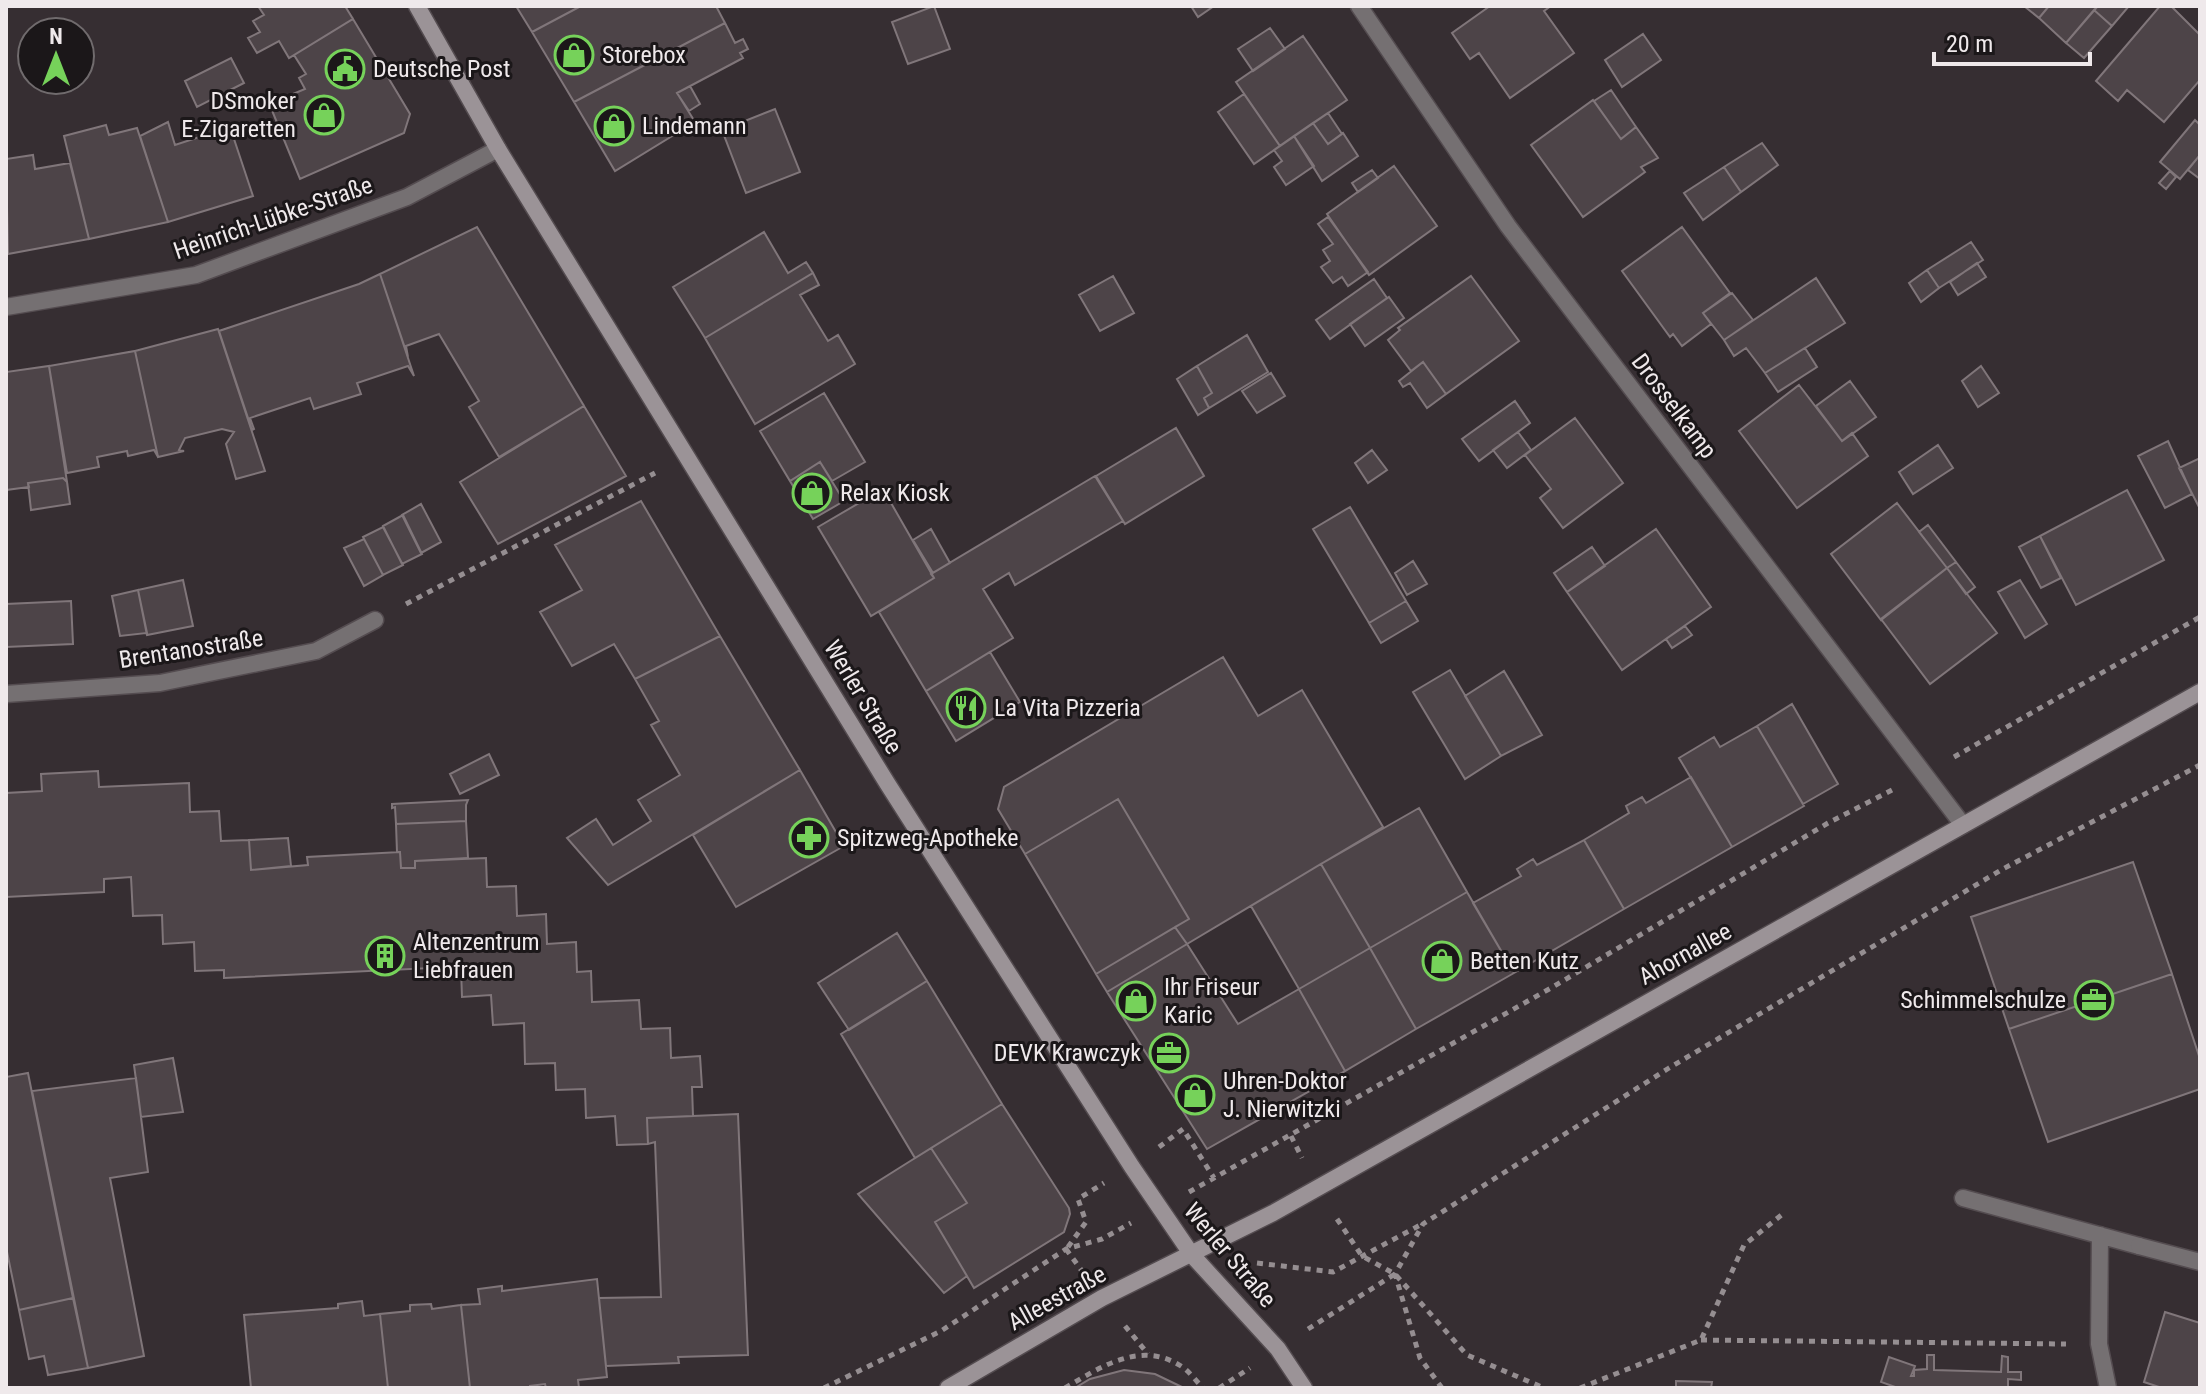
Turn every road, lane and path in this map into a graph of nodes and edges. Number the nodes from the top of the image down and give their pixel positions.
1 (417, 6) edge
2 (1359, 6) edge
3 (498, 149) junction
4 (6, 307) edge
5 (687, 455) junction
6 (2200, 617) edge
7 (375, 620) joint
8 (2200, 692) edge
9 (6, 694) edge
10 (2200, 765) edge
11 (1923, 774) junction
12 (1963, 825) junction
13 (1214, 1178) dead end
14 (1963, 1198) dead end
15 (1784, 1213) dead end
16 (1423, 1224) junction
17 (2100, 1235) junction
18 (1066, 1249) dead end
19 (1192, 1255) junction
20 (1255, 1262) dead end
21 (2200, 1262) edge
22 (1395, 1274) junction
23 (1701, 1340) junction
24 (2099, 1344) junction
25 (824, 1388) edge
26 (948, 1388) edge
27 (1065, 1388) edge
28 (1203, 1388) edge
29 (1304, 1388) edge
30 (1442, 1388) edge
31 (1544, 1388) edge
32 (1580, 1388) edge
33 (2108, 1388) edge

1 - 3 main road, Werler Straße
2 - 11 street, Drosselkamp
3 - 4 street, Heinrich-Lübke-Straße
3 - 5 main road, Werler Straße
5 - 7 path
5 - 19 main road, Werler Straße
6 - 11 path
7 - 9 street, Brentanostraße
8 - 12 main road, Ahornallee
10 - 16 path
11 - 12 street, Drosselkamp
11 - 13 path
12 - 19 main road, Ahornallee
14 - 17 street
15 - 23 path
16 - 20 path
16 - 22 path
17 - 21 street
17 - 24 street
18 - 25 path
19 - 26 main road, Alleestraße
19 - 29 main road, Werler Straße
22 - 30 path
22 - 31 path
23 - 24 path
23 - 32 path
24 - 33 street
27 - 28 path

